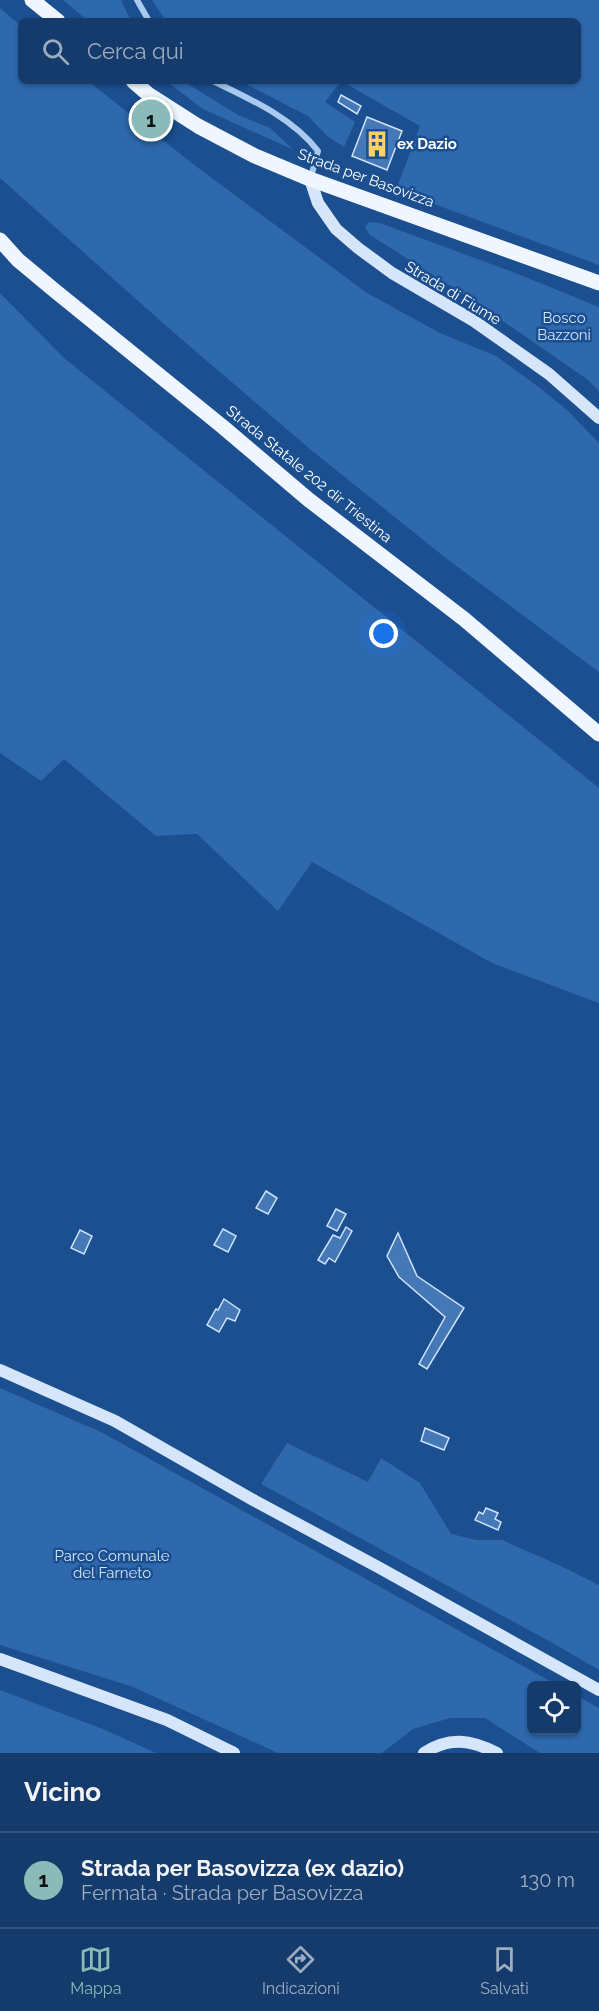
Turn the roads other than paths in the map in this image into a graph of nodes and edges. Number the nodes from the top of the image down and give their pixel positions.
1 (33, 0) edge
2 (137, 0) edge
3 (54, 18) edge
4 (147, 18) edge
5 (137, 84) edge
6 (219, 84) edge
7 (310, 179) junction
8 (0, 240) edge
9 (599, 283) edge
10 (599, 418) edge
11 (599, 734) edge
12 (0, 1370) edge
13 (0, 1659) edge
14 (599, 1690) edge
15 (234, 1753) edge
16 (424, 1753) edge
17 (497, 1753) edge

1 - 3 main road
2 - 4 street
5 - 7 main road, Strada per Basovizza
6 - 7 street
7 - 9 main road, Strada per Basovizza
7 - 10 street, Strada di Fiume
8 - 11 main road, Strada Statale 202 dir Triestina
12 - 14 street
13 - 15 street
16 - 17 street

